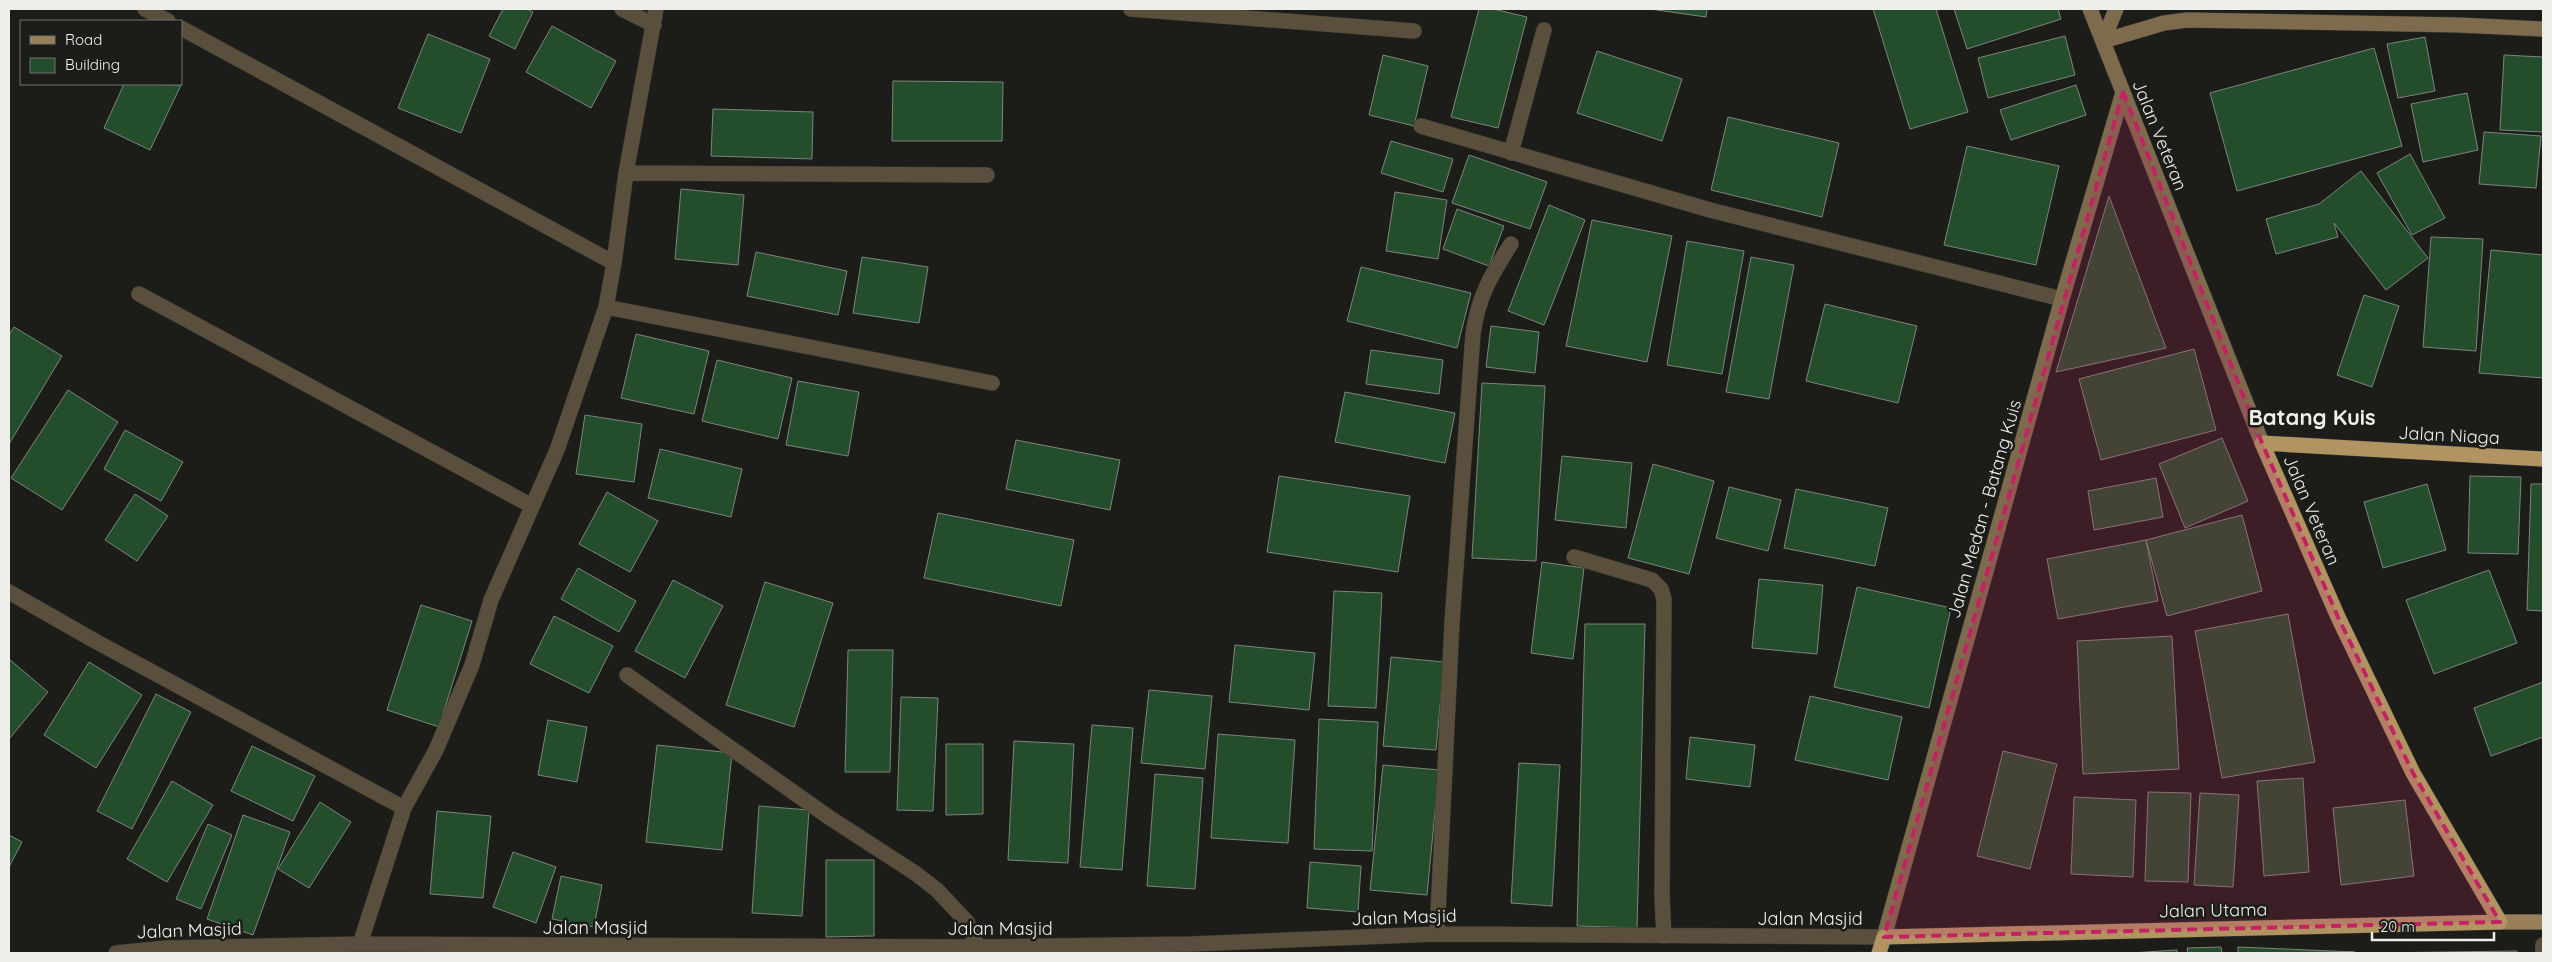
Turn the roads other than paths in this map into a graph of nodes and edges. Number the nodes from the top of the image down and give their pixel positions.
1 (145, 9) edge
2 (622, 9) edge
3 (656, 9) edge
4 (1130, 9) edge
5 (2090, 9) edge
6 (2116, 9) edge
7 (166, 20) edge
8 (654, 25) junction
9 (182, 29) edge
10 (1544, 30) dead end
11 (2543, 30) edge
12 (1414, 31) dead end
13 (2103, 41) junction
14 (2123, 92) junction
15 (1421, 126) dead end
16 (1511, 153) junction
17 (626, 173) junction
18 (987, 175) dead end
19 (1510, 244) dead end
20 (614, 263) junction
21 (139, 294) dead end
22 (2062, 299) junction
23 (606, 307) junction
24 (992, 383) dead end
25 (2262, 443) junction
26 (2543, 459) edge
27 (532, 506) junction
28 (1574, 558) dead end
29 (9, 592) edge
30 (627, 675) dead end
31 (404, 808) junction
32 (2500, 922) junction
33 (2543, 922) edge
34 (1437, 934) junction
35 (1664, 936) junction
36 (1884, 937) junction
37 (360, 944) junction
38 (2543, 945) edge
39 (978, 947) junction
40 (116, 953) edge
41 (1879, 953) edge
42 (2542, 953) edge

1 - 7 street
2 - 8 street
3 - 8 street
4 - 12 street
5 - 13 main road, Jalan Veteran
6 - 13 main road
8 - 17 street
9 - 20 street
10 - 16 street
11 - 13 main road
13 - 14 main road, Jalan Veteran
14 - 22 main road, Jalan Medan - Batang Kuis
14 - 25 main road, Jalan Veteran
15 - 16 street
16 - 22 street
17 - 18 street
17 - 20 street
19 - 34 street
20 - 23 street
21 - 27 street
22 - 36 main road, Jalan Medan - Batang Kuis
23 - 24 street
23 - 27 street
25 - 26 highway, Jalan Niaga
25 - 32 highway, Jalan Veteran
27 - 31 street
28 - 35 street
29 - 31 street
30 - 39 street
31 - 37 street
32 - 33 main road, Jalan Utama
32 - 36 highway, Jalan Utama
34 - 35 street, Jalan Masjid
34 - 39 street, Jalan Masjid
35 - 36 street, Jalan Masjid
36 - 41 highway
37 - 39 street, Jalan Masjid
37 - 40 street, Jalan Masjid
38 - 42 street

